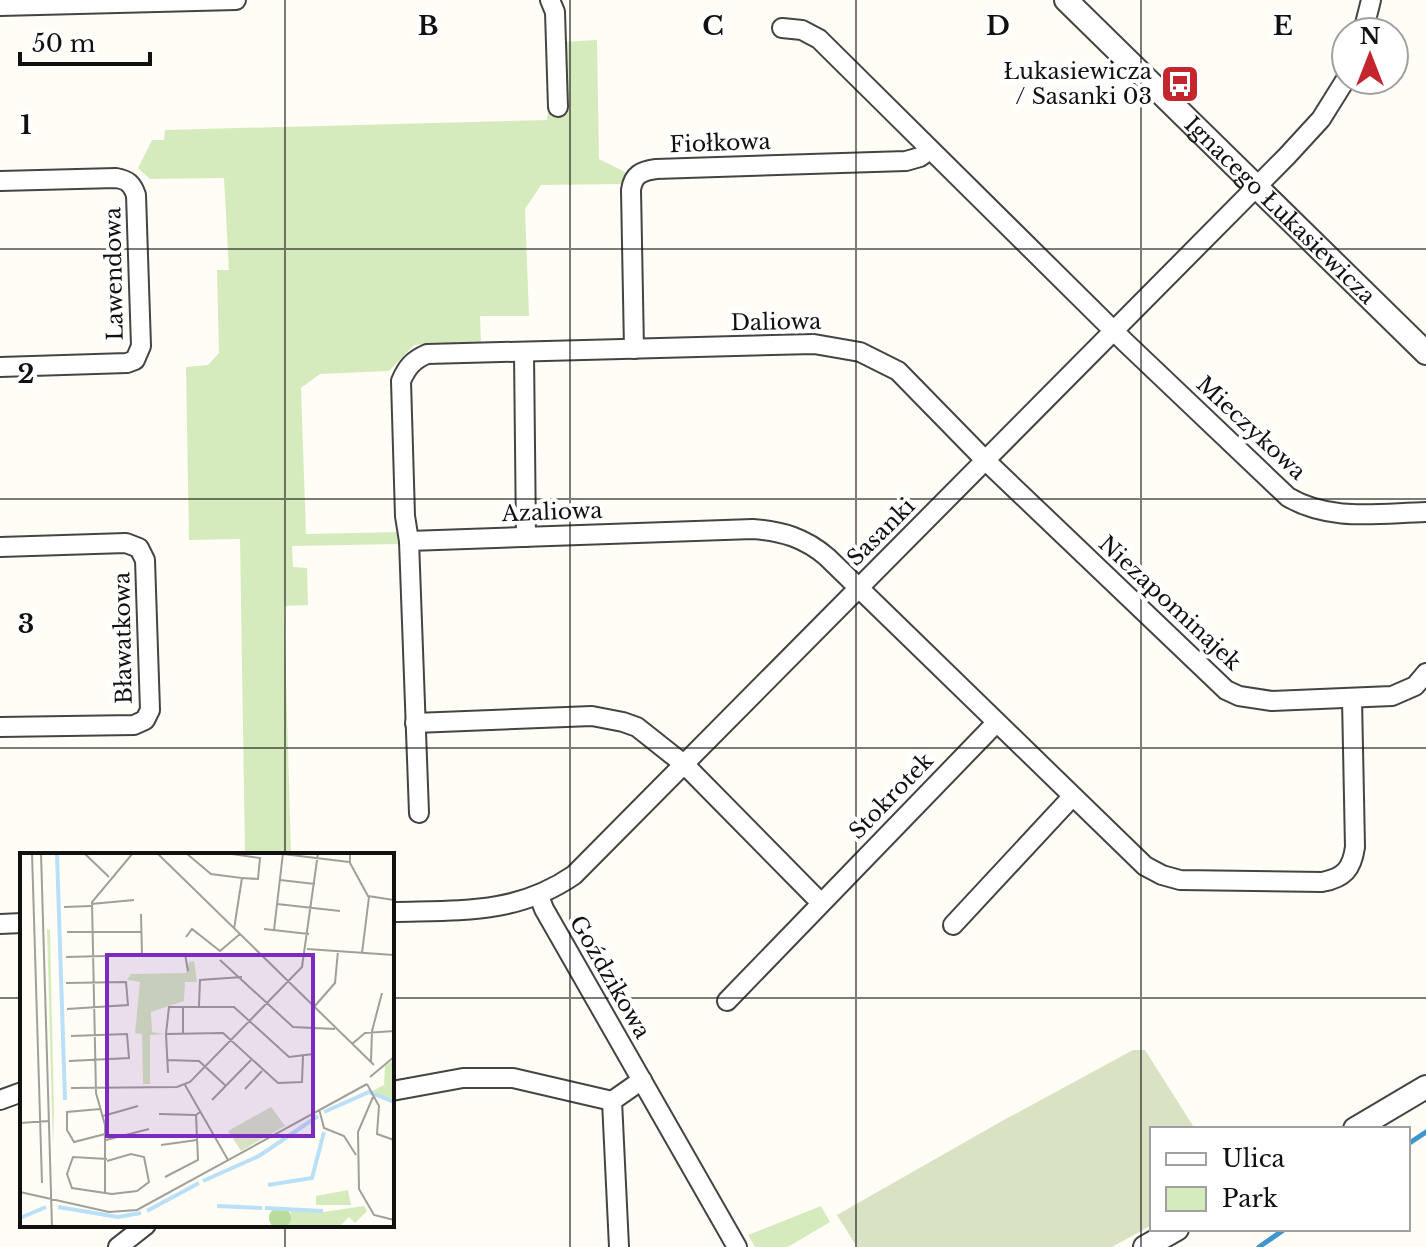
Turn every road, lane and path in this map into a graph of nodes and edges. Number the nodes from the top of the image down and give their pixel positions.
1 (236, 0) edge
2 (550, 0) edge
3 (1066, 0) edge
4 (0, 6) edge
5 (782, 28) dead end
6 (1335, 96) edge
7 (558, 107) dead end
8 (930, 150) junction
9 (0, 181) edge
10 (1256, 185) junction
11 (1113, 330) junction
12 (634, 349) junction
13 (524, 353) junction
14 (1426, 353) edge
15 (0, 367) edge
16 (985, 460) junction
17 (1426, 512) edge
18 (526, 537) junction
19 (409, 541) junction
20 (0, 547) edge
21 (858, 589) junction
22 (1426, 673) edge
23 (1352, 699) junction
24 (415, 723) junction
25 (996, 723) junction
26 (0, 727) edge
27 (685, 765) junction
28 (1072, 797) junction
29 (419, 813) dead end
30 (539, 896) junction
31 (821, 903) junction
32 (394, 912) edge
33 (20, 923) edge
34 (0, 924) edge
35 (953, 925) dead end
36 (727, 1001) dead end
37 (642, 1080) junction
38 (1426, 1087) edge
39 (394, 1091) edge
40 (20, 1093) edge
41 (0, 1100) edge
42 (612, 1101) junction
43 (1358, 1127) edge
44 (143, 1227) edge
45 (1173, 1231) edge
46 (118, 1247) edge
47 (619, 1247) edge
48 (737, 1247) edge
49 (1145, 1247) edge

1 - 4 street
2 - 7 street
3 - 10 street, Ignacego Łukasiewicza
5 - 8 street
6 - 10 street, Sasanki
8 - 11 street
8 - 12 street, Fiołkowa
9 - 15 street, Lawendowa
10 - 11 street, Sasanki
10 - 14 street, Ignacego Łukasiewicza
11 - 16 street, Sasanki
11 - 17 street, Mieczykowa
12 - 13 street, Daliowa
12 - 16 street, Daliowa
13 - 18 street
13 - 19 street, Daliowa
16 - 21 street, Sasanki
16 - 23 street, Niezapominajek
18 - 19 street, Azaliowa
18 - 21 street, Azaliowa
19 - 24 street
20 - 26 street, Bławatkowa
21 - 25 street
21 - 27 street, Sasanki
22 - 23 street
23 - 28 street
24 - 27 street
24 - 29 street
25 - 28 street
25 - 31 street, Stokrotek
27 - 30 street, Sasanki
27 - 31 street
28 - 35 street
30 - 32 street, Sasanki
30 - 37 street, Goździkowa
31 - 36 street, Stokrotek
33 - 34 street
37 - 42 street
37 - 48 street, Goździkowa
38 - 43 street
39 - 42 street
40 - 41 street
42 - 47 street
44 - 46 street
45 - 49 street

